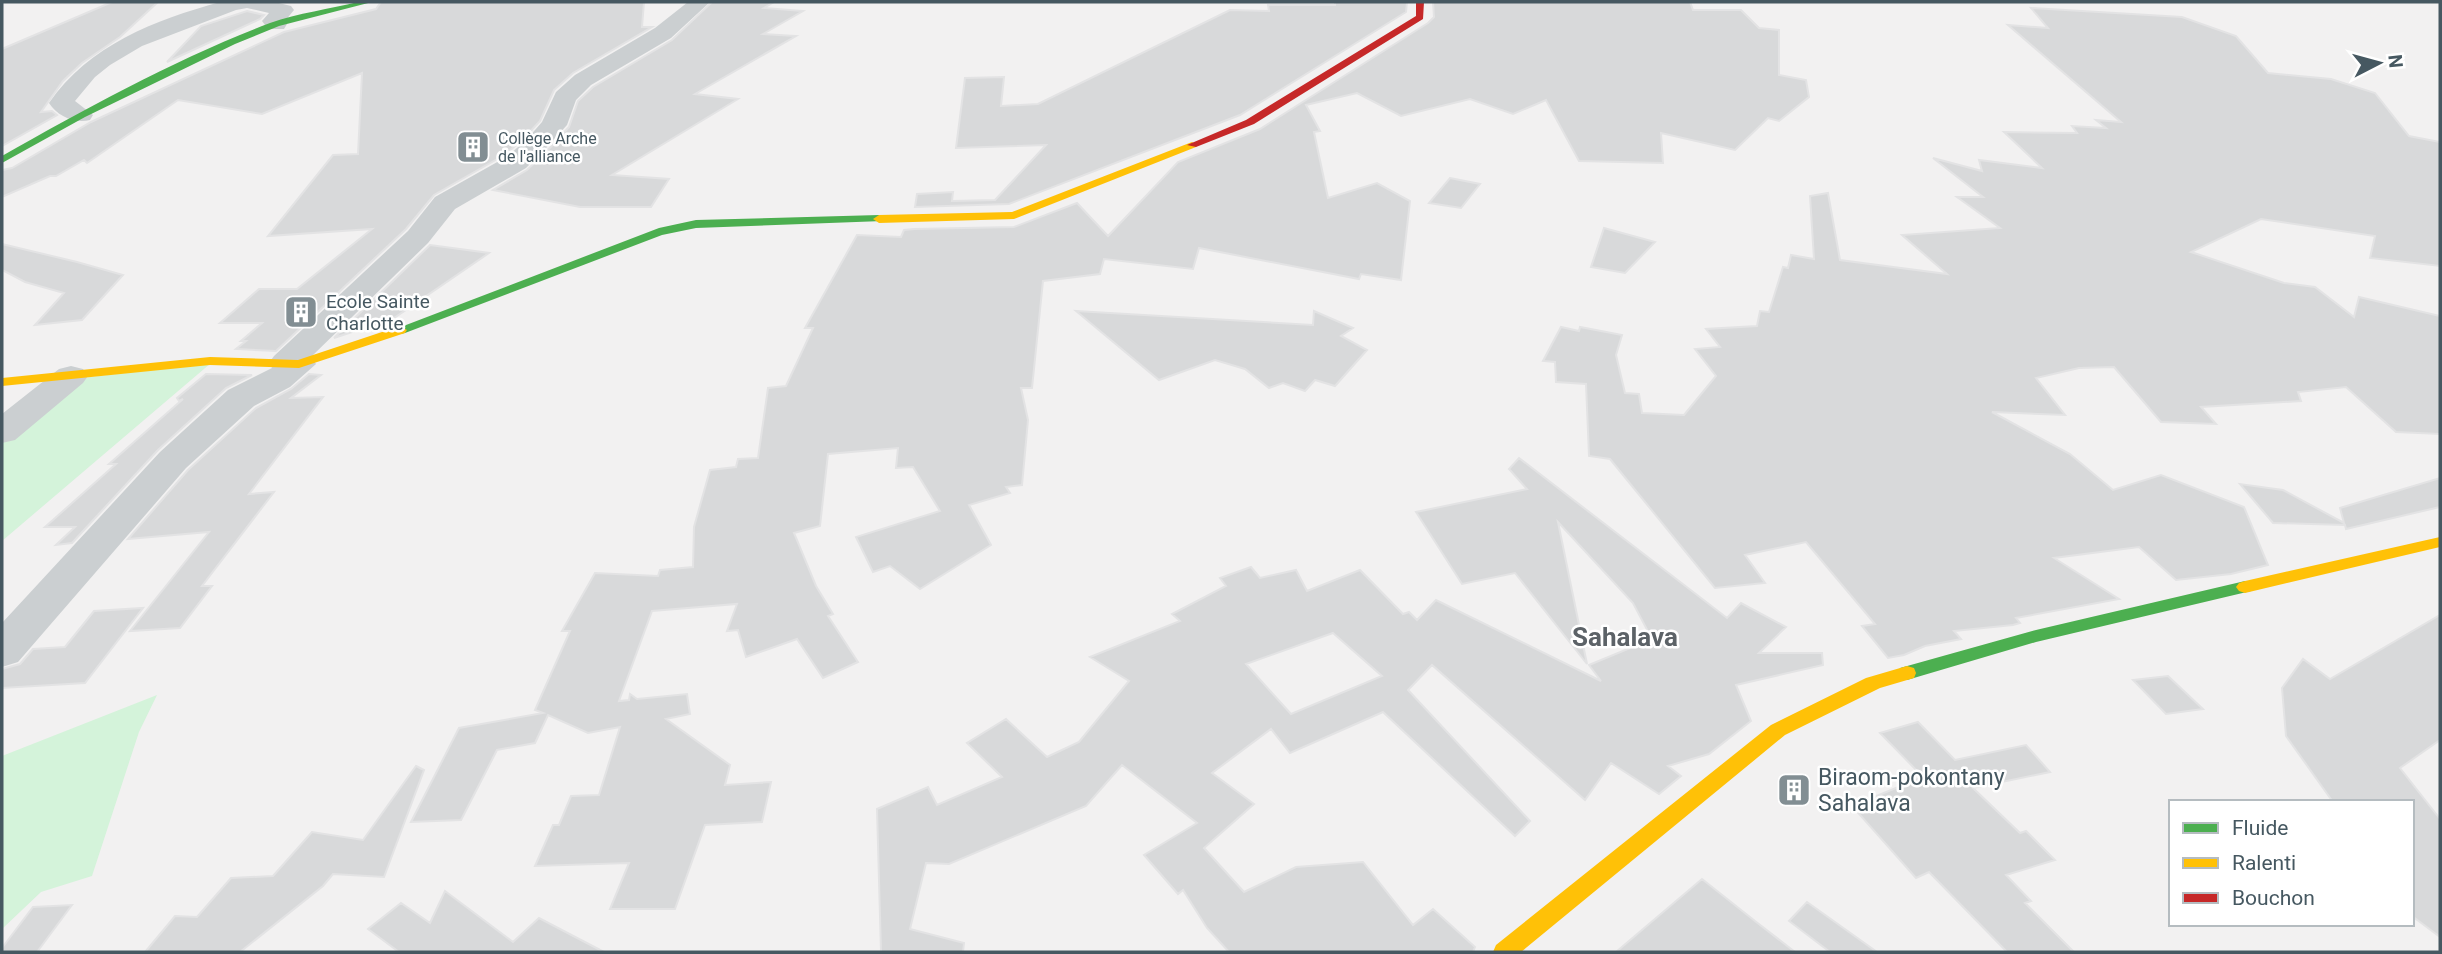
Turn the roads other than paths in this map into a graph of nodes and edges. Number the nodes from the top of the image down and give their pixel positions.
1 (247, 2) edge
2 (368, 2) edge
3 (699, 2) edge
4 (1420, 2) edge
5 (276, 24) junction
6 (81, 115) junction
7 (2, 160) edge
8 (293, 363) junction
9 (71, 376) junction
10 (2, 382) edge
11 (2, 432) edge
12 (2440, 542) edge
13 (4, 645) edge
14 (1504, 952) edge

1 - 5 street
1 - 6 street
2 - 5 street
3 - 8 street
4 - 8 street
5 - 6 street
6 - 7 street
8 - 9 street
8 - 13 street
9 - 10 street
9 - 11 street
12 - 14 street

